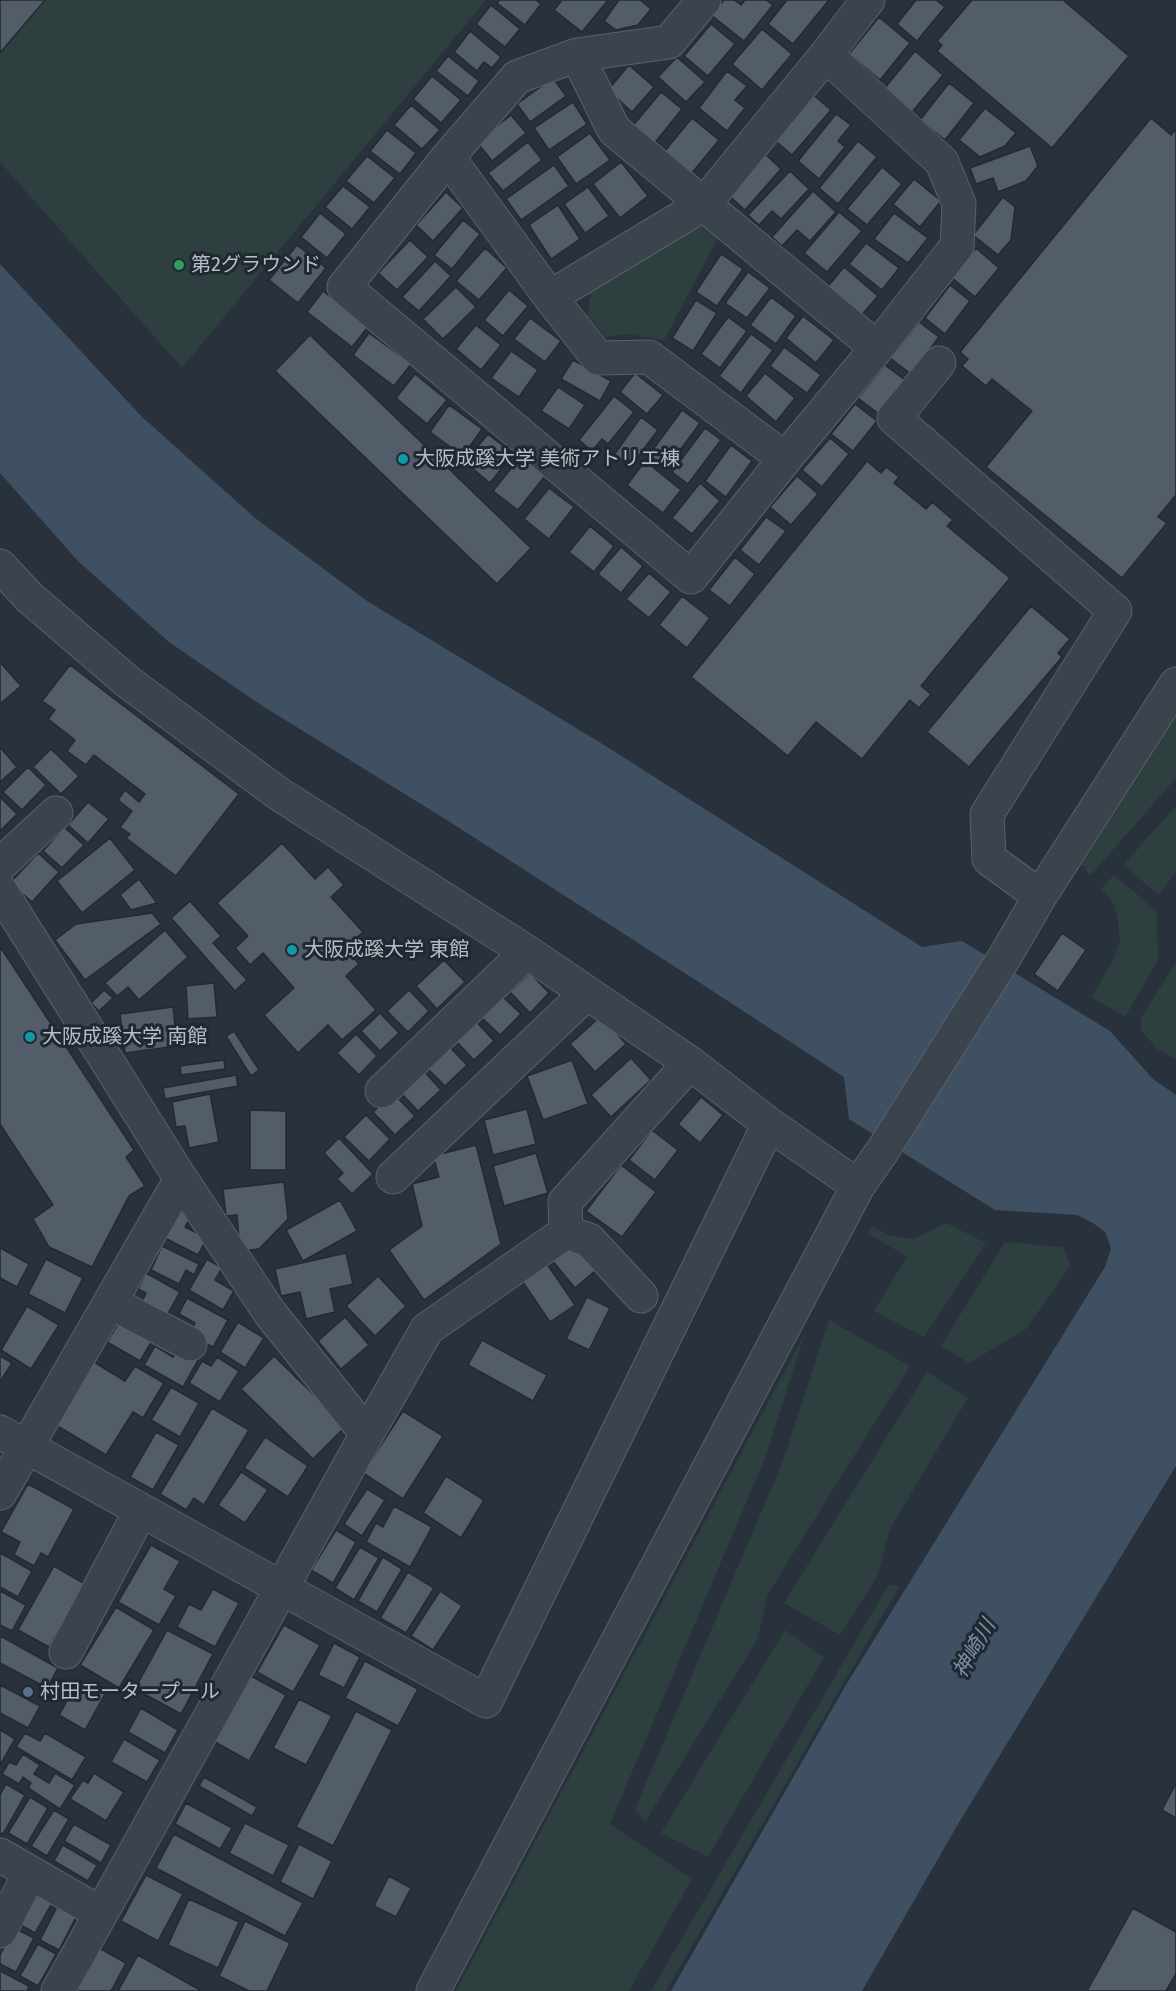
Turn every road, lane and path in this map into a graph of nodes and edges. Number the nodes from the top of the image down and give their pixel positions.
1 (704, 0) edge
2 (868, 0) edge
3 (577, 55) junction
4 (826, 55) junction
5 (448, 157) junction
6 (704, 204) junction
7 (550, 297) junction
8 (877, 348) junction
9 (939, 363) dead end
10 (785, 459) junction
11 (0, 566) edge
12 (1176, 684) edge
13 (56, 813) dead end
14 (0, 866) edge
15 (0, 890) edge
16 (1040, 896) junction
17 (527, 952) junction
18 (587, 993) junction
19 (690, 1063) junction
20 (382, 1091) dead end
21 (769, 1124) junction
22 (393, 1177) dead end
23 (182, 1179) junction
24 (858, 1186) junction
25 (566, 1232) junction
26 (641, 1296) dead end
27 (110, 1302) junction
28 (190, 1344) dead end
29 (367, 1434) junction
30 (13, 1439) edge
31 (0, 1493) edge
32 (141, 1510) junction
33 (283, 1588) junction
34 (66, 1652) dead end
35 (0, 1855) edge
36 (30, 1873) junction
37 (100, 1913) junction
38 (0, 1931) edge
39 (58, 1991) edge
40 (433, 1991) edge

1 - 3 street
2 - 4 street
3 - 5 street
3 - 6 street
4 - 6 street
4 - 8 street
5 - 7 street
5 - 10 street
6 - 7 street
6 - 8 street
7 - 10 street
8 - 10 street
9 - 16 street
11 - 17 street
12 - 16 street
13 - 14 street
15 - 23 street
16 - 24 street
17 - 18 street
17 - 20 street
18 - 19 street
18 - 22 street
19 - 21 street
19 - 25 street
21 - 24 street
21 - 33 street
23 - 27 street
23 - 29 street
24 - 40 street
25 - 26 street
25 - 29 street
27 - 28 street
27 - 30 street
29 - 33 street
30 - 31 street
30 - 32 street
32 - 33 street
32 - 34 street
33 - 37 street
35 - 36 street
36 - 37 street
36 - 38 street
37 - 39 street

